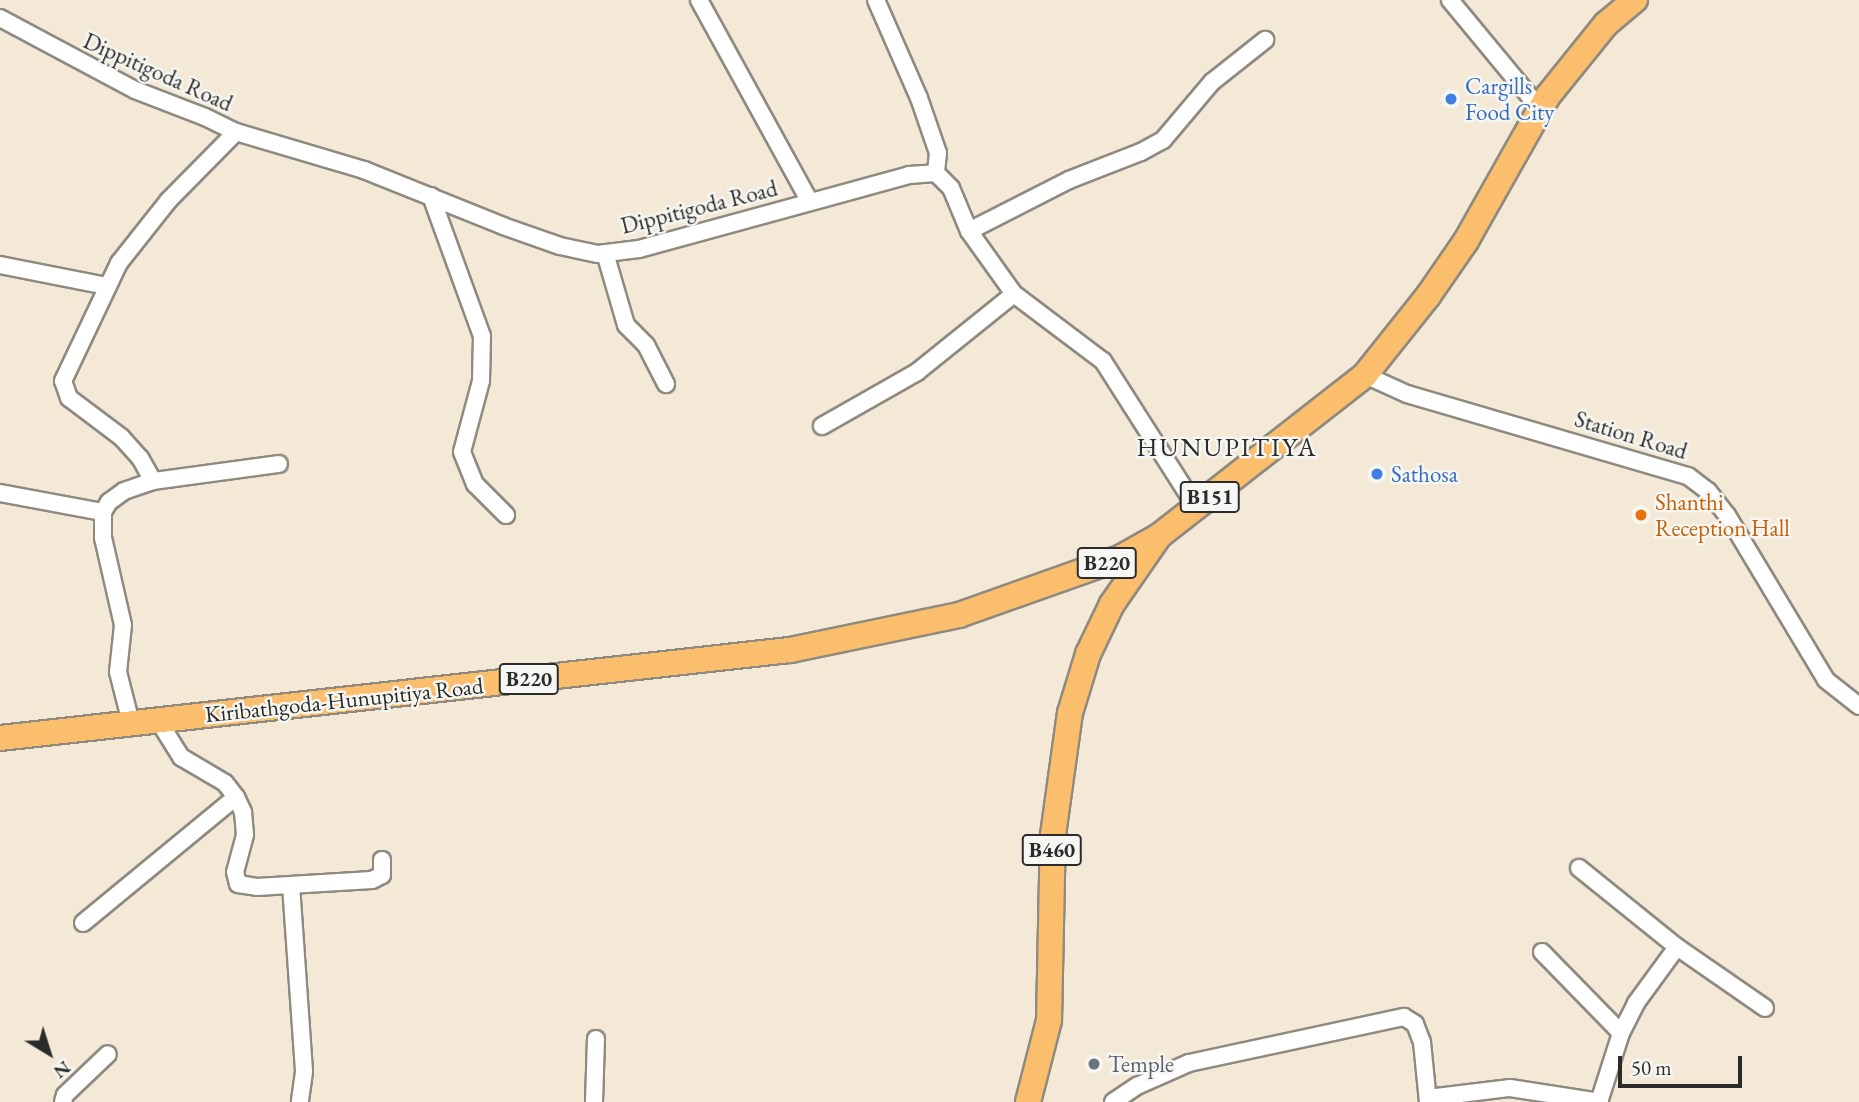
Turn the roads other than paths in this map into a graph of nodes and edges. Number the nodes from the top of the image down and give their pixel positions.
1 (699, 0) edge
2 (876, 0) edge
3 (1450, 0) edge
4 (1635, 0) edge
5 (0, 18) edge
6 (1265, 40) dead end
7 (1541, 110) junction
8 (236, 132) junction
9 (936, 173) junction
10 (431, 196) junction
11 (810, 202) junction
12 (968, 231) junction
13 (605, 253) junction
14 (0, 265) edge
15 (107, 286) junction
16 (1014, 295) junction
17 (1365, 376) junction
18 (666, 384) dead end
19 (822, 426) dead end
20 (279, 464) dead end
21 (153, 481) junction
22 (0, 493) edge
23 (1196, 507) junction
24 (103, 512) junction
25 (506, 515) dead end
26 (1159, 536) junction
27 (1859, 706) edge
28 (158, 720) junction
29 (131, 723) junction
30 (0, 738) edge
31 (236, 797) junction
32 (382, 860) dead end
33 (1579, 868) dead end
34 (291, 885) junction
35 (83, 923) dead end
36 (1677, 947) junction
37 (1542, 952) dead end
38 (1765, 1008) dead end
39 (1621, 1033) junction
40 (596, 1039) dead end
41 (108, 1054) dead end
42 (1428, 1100) edge
43 (63, 1102) edge
44 (300, 1102) edge
45 (594, 1102) edge
46 (1028, 1102) edge
47 (1113, 1102) edge
48 (1600, 1102) edge

1 - 11 street
2 - 9 street
3 - 7 street
4 - 7 main road, Kiribathgoda-Hunupitiya Road / B151
5 - 8 street, Dippitigoda Road
6 - 12 street
7 - 17 main road, Kiribathgoda-Hunupitiya Road / B151
8 - 10 street, Dippitigoda Road
8 - 15 street
9 - 11 street, Dippitigoda Road
9 - 12 street
10 - 13 street, Dippitigoda Road
10 - 25 street
11 - 13 street, Dippitigoda Road
12 - 16 street
13 - 18 street
14 - 15 street
15 - 21 street
16 - 19 street
16 - 23 street
17 - 23 main road, Kiribathgoda-Hunupitiya Road / B151
17 - 27 street, Station Road
20 - 21 street
21 - 24 street
22 - 24 street
23 - 26 main road, Kiribathgoda-Hunupitiya Road / B151
24 - 29 street
26 - 28 main road, Kiribathgoda-Hunupitiya Road / B220
26 - 46 main road, B460
28 - 29 main road, Kiribathgoda-Hunupitiya Road / B220
28 - 31 street
29 - 30 main road, Kiribathgoda-Hunupitiya Road / B220
31 - 34 street
31 - 35 street
32 - 34 street
33 - 36 street
34 - 44 street
36 - 38 street
36 - 39 street
37 - 39 street
39 - 48 street
40 - 45 street
41 - 43 street
42 - 47 street
42 - 48 street

